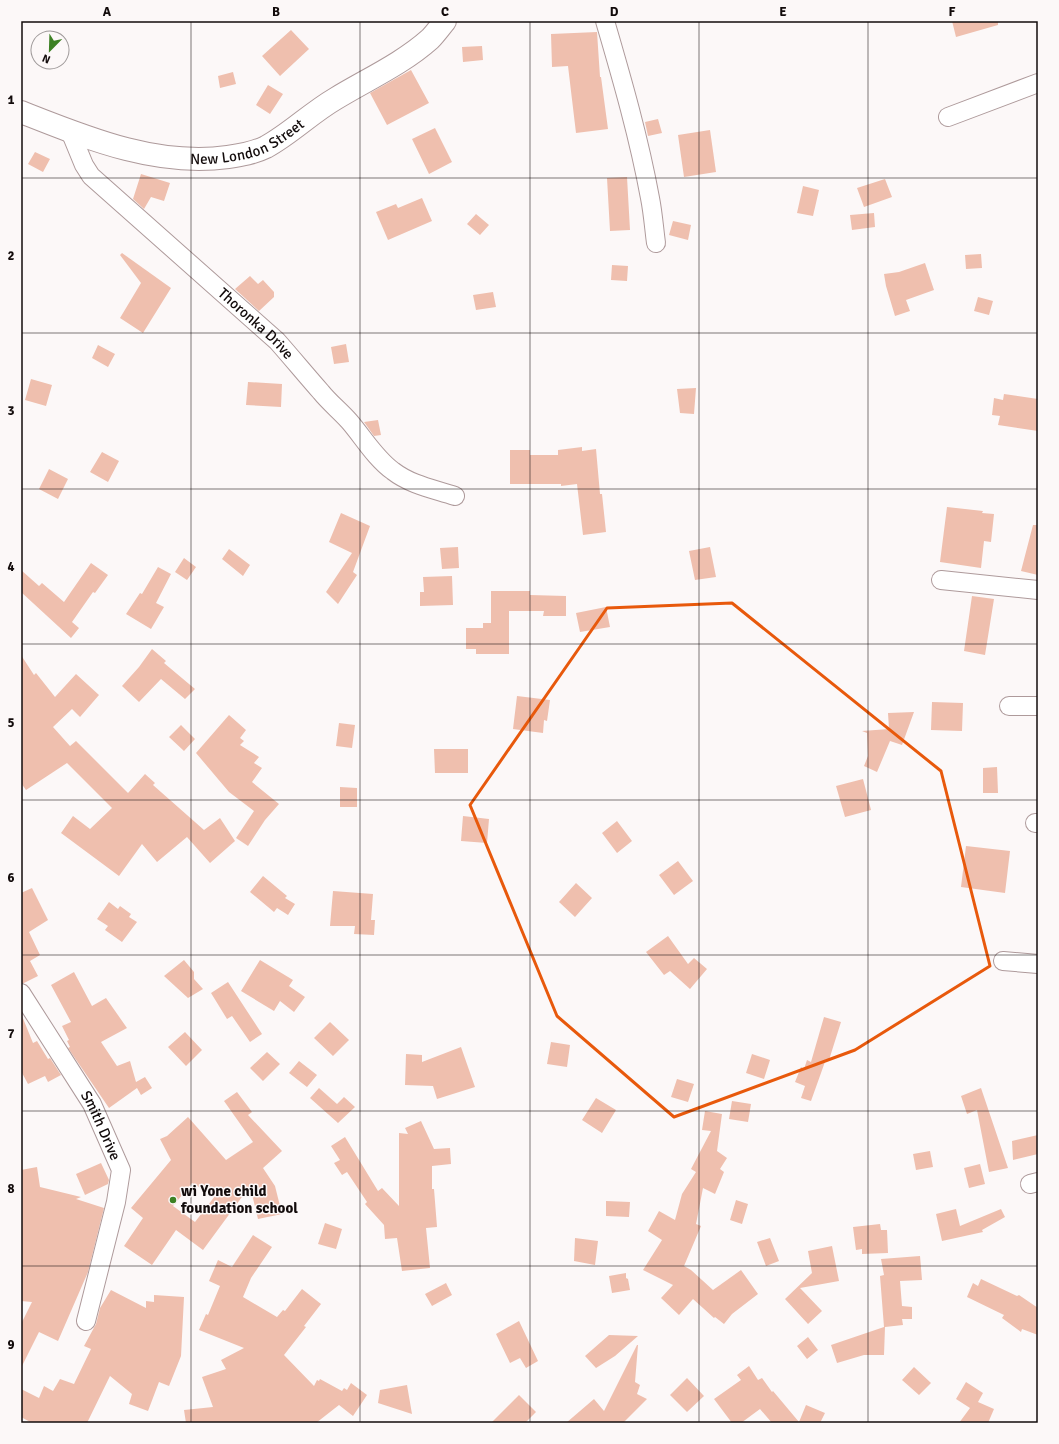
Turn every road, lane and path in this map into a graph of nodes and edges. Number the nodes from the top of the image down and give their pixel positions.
1 (445, 21) edge
2 (605, 21) edge
3 (1038, 82) edge
4 (21, 112) edge
5 (948, 117) dead end
6 (70, 131) junction
7 (656, 243) dead end
8 (456, 496) dead end
9 (941, 580) dead end
10 (1038, 590) edge
11 (1009, 706) dead end
12 (1038, 706) edge
13 (1003, 962) dead end
14 (1038, 964) edge
15 (21, 993) edge
16 (86, 1321) dead end

1 - 6 street, New London Street
2 - 7 street
3 - 5 street
4 - 6 street, New London Street
6 - 8 street, Thoronka Drive
9 - 10 street
11 - 12 street
13 - 14 street
15 - 16 street, Smith Drive

